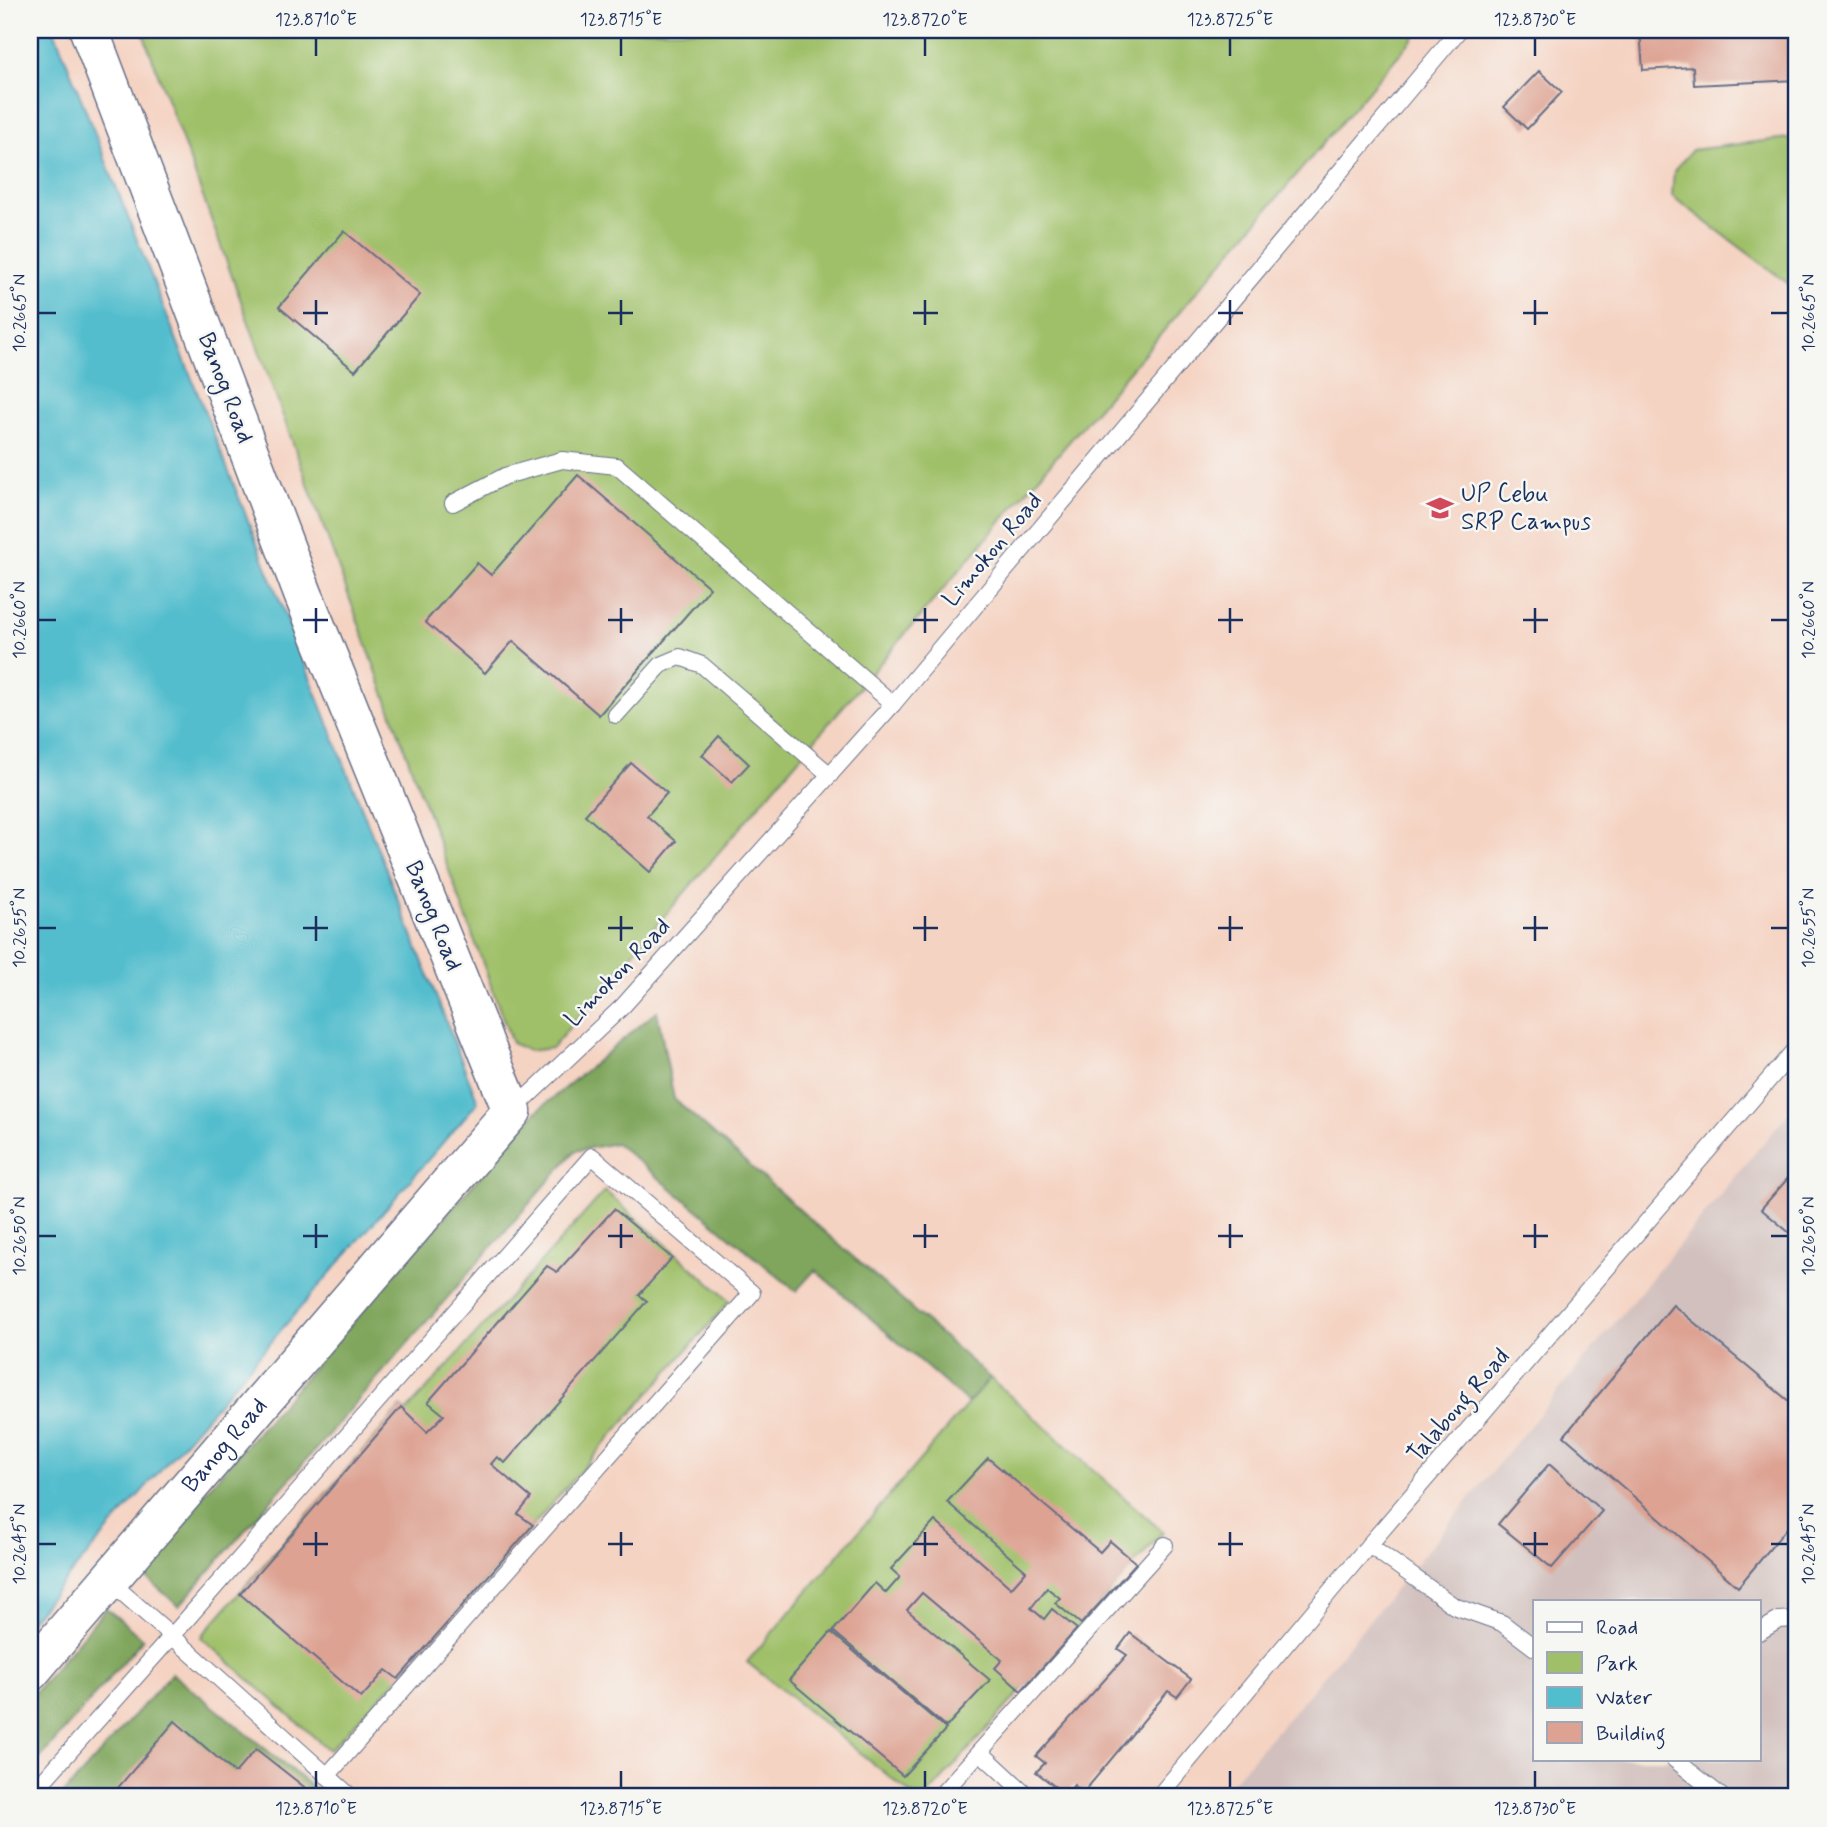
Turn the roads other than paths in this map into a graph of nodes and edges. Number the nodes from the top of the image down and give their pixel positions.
1 (89, 30) edge
2 (1459, 30) edge
3 (453, 503) dead end
4 (892, 704) junction
5 (616, 715) dead end
6 (830, 775) junction
7 (1797, 1047) edge
8 (512, 1111) junction
9 (1165, 1545) dead end
10 (1369, 1545) junction
11 (108, 1580) junction
12 (1797, 1619) edge
13 (1760, 1631) edge
14 (172, 1636) junction
15 (1533, 1646) edge
16 (30, 1672) edge
17 (980, 1752) junction
18 (1675, 1760) edge
19 (327, 1776) junction
20 (30, 1796) edge
21 (351, 1797) edge
22 (939, 1797) edge
23 (1029, 1797) edge
24 (1158, 1797) edge
25 (1722, 1797) edge

1 - 8 street, Banog Road
2 - 4 lane, Limokon Road
3 - 4 lane
4 - 6 lane, Limokon Road
5 - 6 lane
6 - 8 lane, Limokon Road
7 - 10 lane, Talabong Road
8 - 11 street, Banog Road
9 - 17 lane
10 - 15 lane
10 - 24 lane, Talabong Road
11 - 14 lane
11 - 16 street, Banog Road
12 - 13 lane
14 - 19 lane
14 - 19 lane
14 - 20 lane
17 - 22 lane
17 - 23 lane
18 - 25 lane
19 - 21 lane

